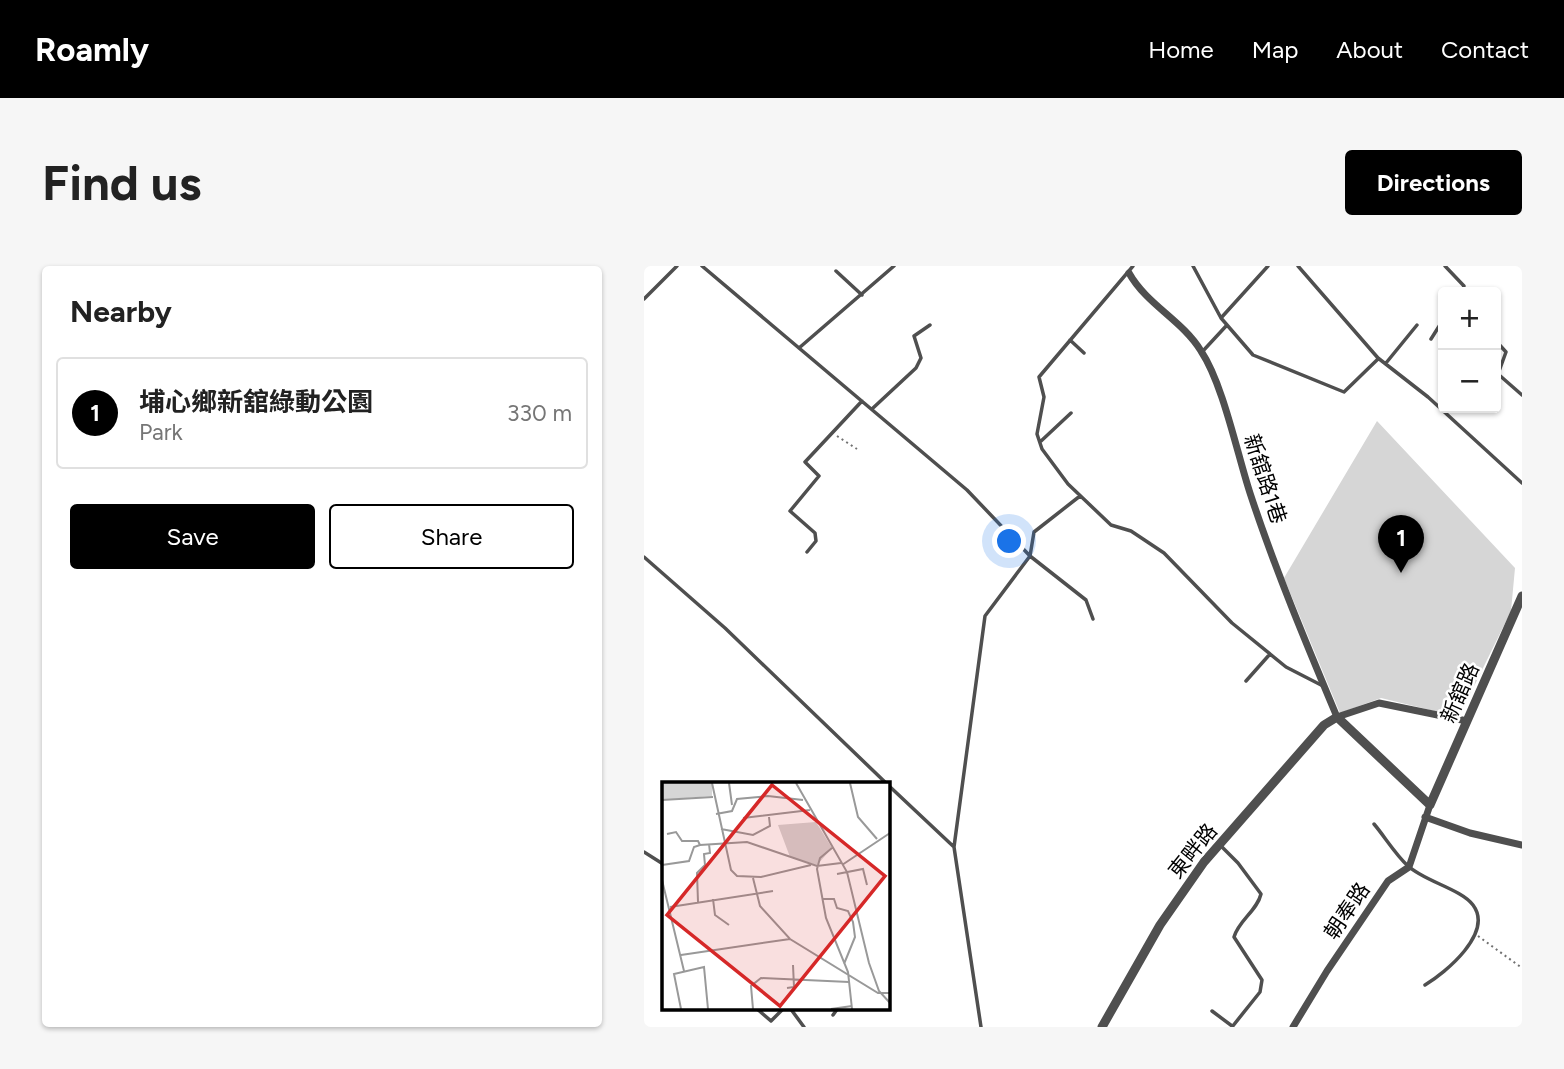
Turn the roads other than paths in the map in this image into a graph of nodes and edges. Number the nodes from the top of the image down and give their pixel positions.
1 (677, 266) edge
2 (702, 266) edge
3 (894, 266) edge
4 (1124, 266) edge
5 (1193, 266) edge
6 (1268, 266) edge
7 (1298, 266) edge
8 (1445, 266) edge
9 (1131, 270) edge
10 (836, 271) dead end
11 (1464, 287) edge
12 (862, 295) junction
13 (644, 299) edge
14 (1221, 318) junction
15 (930, 325) dead end
16 (1227, 325) junction
17 (1417, 325) dead end
18 (1438, 328) edge
19 (1431, 339) dead end
20 (1070, 340) junction
21 (1501, 346) edge
22 (799, 348) junction
23 (1202, 352) junction
24 (1084, 353) dead end
25 (1378, 358) junction
26 (1385, 363) junction
27 (1522, 395) edge
28 (863, 401) junction
29 (873, 408) junction
30 (1071, 413) dead end
31 (1040, 442) junction
32 (1522, 483) edge
33 (1080, 496) junction
34 (807, 552) dead end
35 (1030, 556) junction
36 (644, 557) edge
37 (1522, 596) edge
38 (1093, 620) dead end
39 (1270, 654) junction
40 (1245, 681) dead end
41 (1324, 687) junction
42 (1337, 717) junction
43 (1467, 721) junction
44 (885, 782) edge
45 (889, 786) edge
46 (1430, 804) junction
47 (1425, 817) junction
48 (1374, 824) dead end
49 (1522, 845) edge
50 (1221, 846) junction
51 (954, 847) junction
52 (644, 852) edge
53 (662, 863) edge
54 (1409, 867) junction
55 (1425, 985) dead end
56 (758, 1010) edge
57 (782, 1010) edge
58 (791, 1010) edge
59 (837, 1010) edge
60 (1212, 1011) dead end
61 (833, 1015) dead end
62 (804, 1027) edge
63 (981, 1027) edge
64 (1102, 1027) edge
65 (1232, 1027) edge
66 (1293, 1027) edge

1 - 13 lane
2 - 22 lane
3 - 12 lane
4 - 9 lane
5 - 14 lane
6 - 14 lane
7 - 25 lane
8 - 11 lane
9 - 20 lane
9 - 23 street, 新舘路1巷
10 - 12 lane
12 - 22 lane
14 - 16 lane
15 - 29 lane
16 - 23 lane
16 - 25 lane
17 - 26 lane
18 - 19 lane
20 - 24 lane
20 - 31 lane
21 - 27 lane
22 - 28 lane
23 - 41 street, 新舘路1巷
25 - 26 lane
26 - 32 lane
28 - 29 lane
28 - 34 lane
29 - 35 lane
30 - 31 lane
31 - 33 lane
33 - 35 lane
33 - 39 lane
35 - 38 lane
35 - 51 lane
36 - 44 lane
37 - 43 street, 新舘路
39 - 40 lane
39 - 41 lane
41 - 42 street, 新舘路1巷
42 - 43 street
42 - 46 street
42 - 50 street, 東畔路
43 - 46 street, 新舘路
45 - 51 lane
46 - 47 street
47 - 49 street
47 - 54 street
48 - 54 lane
50 - 64 street, 東畔路
50 - 65 lane
51 - 63 lane
52 - 53 lane
54 - 55 lane
54 - 66 street, 朝奉路
56 - 57 lane
58 - 62 lane
59 - 61 lane
60 - 65 lane

